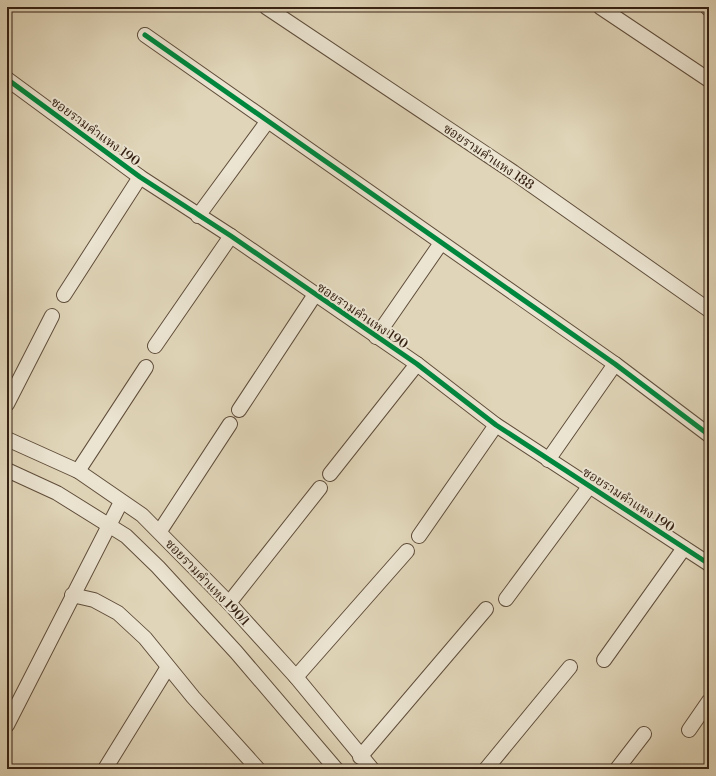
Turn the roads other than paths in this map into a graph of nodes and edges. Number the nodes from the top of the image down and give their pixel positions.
1 (266, 7) edge
2 (600, 7) edge
3 (706, 7) edge
4 (709, 9) edge
5 (145, 35) dead end
6 (7, 79) edge
7 (709, 80) edge
8 (267, 122) junction
9 (140, 177) junction
10 (198, 216) junction
11 (231, 236) junction
12 (441, 243) junction
13 (64, 295) dead end
14 (314, 296) junction
15 (709, 310) edge
16 (52, 316) dead end
17 (376, 337) junction
18 (155, 346) dead end
19 (417, 364) junction
20 (615, 364) junction
21 (146, 367) dead end
22 (7, 404) edge
23 (239, 410) dead end
24 (230, 424) dead end
25 (496, 425) junction
26 (709, 435) edge
27 (7, 439) edge
28 (548, 460) junction
29 (7, 470) edge
30 (78, 471) junction
31 (330, 474) dead end
32 (589, 487) junction
33 (320, 488) dead end
34 (121, 502) junction
35 (109, 524) junction
36 (160, 531) junction
37 (419, 536) dead end
38 (684, 548) junction
39 (407, 551) dead end
40 (709, 564) edge
41 (72, 595) junction
42 (506, 599) dead end
43 (230, 603) junction
44 (486, 609) dead end
45 (604, 660) dead end
46 (168, 667) junction
47 (570, 667) dead end
48 (296, 677) junction
49 (709, 701) edge
50 (7, 725) edge
51 (689, 730) dead end
52 (644, 734) dead end
53 (360, 757) junction
54 (251, 766) edge
55 (105, 769) edge
56 (336, 769) edge
57 (372, 769) edge
58 (486, 769) edge
59 (617, 769) edge

1 - 15 street, ซอยรามคำแหง 188
2 - 7 street
3 - 4 street
5 - 8 street
6 - 9 street, ซอยรามคำแหง 190
8 - 10 street
8 - 12 street
9 - 10 street, ซอยรามคำแหง 190
9 - 13 street
10 - 11 street, ซอยรามคำแหง 190
11 - 14 street, ซอยรามคำแหง 190
11 - 18 street
12 - 17 street
12 - 20 street
14 - 17 street, ซอยรามคำแหง 190
14 - 23 street
16 - 22 street
17 - 19 street, ซอยรามคำแหง 190
19 - 25 street, ซอยรามคำแหง 190
19 - 31 street
20 - 26 street
20 - 28 street
21 - 30 street
24 - 36 street
25 - 28 street, ซอยรามคำแหง 190
25 - 37 street
27 - 30 street, ซอยรามคำแหง 190/1
28 - 32 street, ซอยรามคำแหง 190
29 - 35 street, ซอยรามคำแหง 190/1
30 - 34 street, ซอยรามคำแหง 190/1
32 - 38 street, ซอยรามคำแหง 190
32 - 42 street
33 - 43 street
34 - 35 street
34 - 36 street, ซอยรามคำแหง 190/1
35 - 41 street
35 - 56 street, ซอยรามคำแหง 190/1
36 - 43 street, ซอยรามคำแหง 190/1
38 - 40 street, ซอยรามคำแหง 190
38 - 45 street
39 - 48 street
41 - 46 street
41 - 50 street
43 - 48 street, ซอยรามคำแหง 190/1
44 - 53 street
46 - 54 street
46 - 55 street
47 - 58 street
48 - 53 street, ซอยรามคำแหง 190/1
49 - 51 street
52 - 59 street
53 - 57 street, ซอยรามคำแหง 190/1

